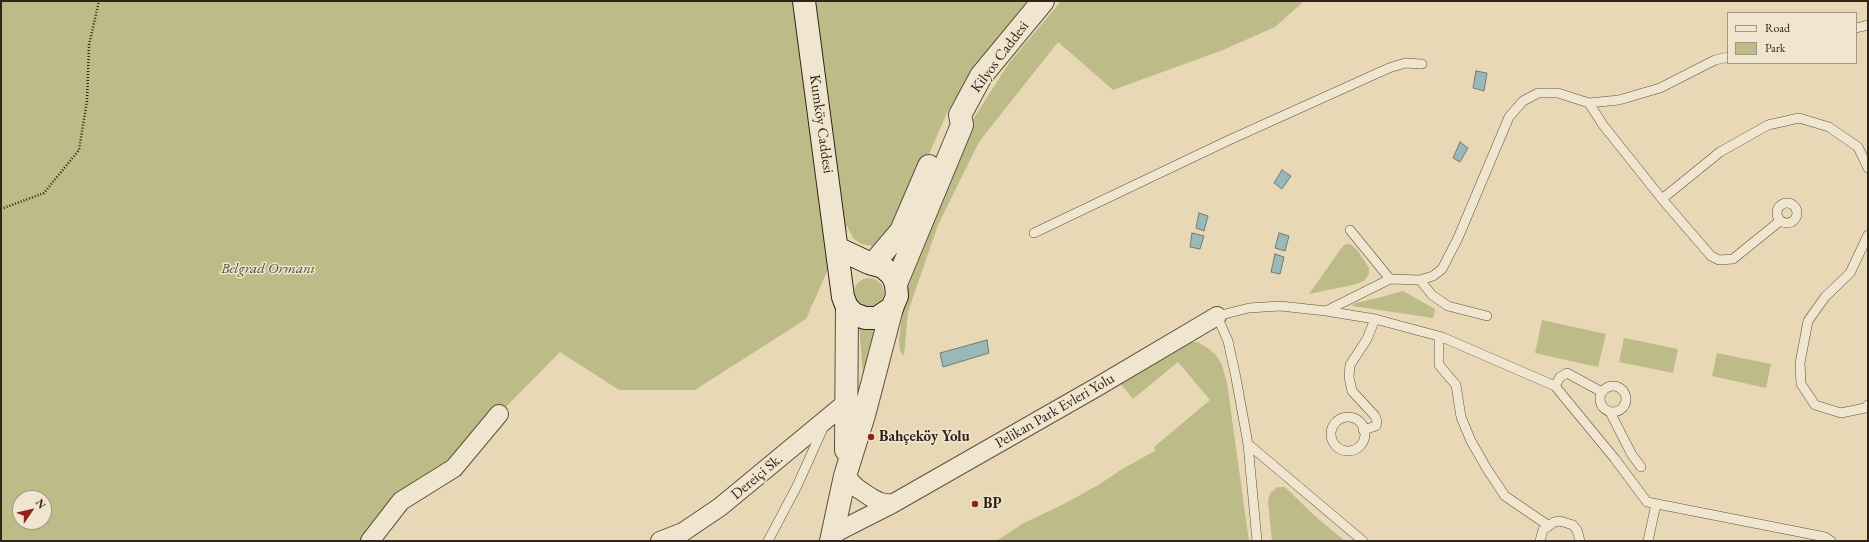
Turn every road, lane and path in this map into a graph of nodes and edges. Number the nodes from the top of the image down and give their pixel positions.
1 (99, 1) edge
2 (804, 1) edge
3 (1043, 1) edge
4 (1868, 25) edge
5 (1857, 28) edge
6 (1727, 57) edge
7 (1422, 64) dead end
8 (1588, 103) junction
9 (960, 115) junction
10 (1868, 168) edge
11 (1662, 199) junction
12 (1, 208) edge
13 (1780, 221) dead end
14 (1350, 230) dead end
15 (1034, 232) dead end
16 (1868, 235) edge
17 (837, 248) junction
18 (871, 263) junction
19 (1390, 279) junction
20 (1420, 280) junction
21 (896, 284) junction
22 (845, 297) junction
23 (892, 308) junction
24 (1326, 311) junction
25 (1217, 316) junction
26 (1487, 316) dead end
27 (1374, 320) junction
28 (1438, 336) junction
29 (1555, 386) junction
30 (1602, 392) junction
31 (847, 402) junction
32 (1868, 405) edge
33 (1610, 412) junction
34 (498, 414) dead end
35 (826, 419) junction
36 (1363, 430) dead end
37 (1248, 444) junction
38 (1641, 467) dead end
39 (845, 476) junction
40 (892, 504) junction
41 (1656, 504) junction
42 (1549, 526) junction
43 (680, 536) edge
44 (1801, 537) edge
45 (832, 538) edge
46 (370, 541) edge
47 (660, 541) edge
48 (768, 541) edge
49 (1257, 541) edge
50 (1362, 541) edge
51 (1540, 541) edge
52 (1580, 541) edge
53 (1648, 541) edge
54 (1831, 541) edge

1 - 12 path
2 - 17 street, Kumköy Caddesi
3 - 9 street, Kilyos Caddesi
4 - 5 lane
6 - 8 lane
7 - 15 lane
8 - 11 lane
8 - 20 lane
9 - 18 street
9 - 21 street
10 - 11 lane
11 - 13 lane
14 - 19 lane
16 - 32 lane
17 - 18 street
17 - 22 street, Kumköy Caddesi
18 - 21 street
18 - 22 street
19 - 20 lane
19 - 24 lane
20 - 26 lane
21 - 23 street
22 - 23 street
22 - 31 street, Kumköy Caddesi
23 - 39 street
24 - 25 lane
24 - 27 lane
25 - 37 lane
25 - 40 street, Pelikan Park Evleri Yolu
27 - 28 lane
27 - 36 lane
28 - 29 lane
28 - 42 lane
29 - 30 lane
29 - 41 lane
30 - 33 lane
30 - 33 lane
31 - 35 street, Dereiçi Sk.
31 - 39 street, Kumköy Caddesi
33 - 38 lane
34 - 46 street
35 - 43 street, Dereiçi Sk.
35 - 48 lane
37 - 49 lane
37 - 50 lane
39 - 40 street
39 - 45 street
40 - 45 street, Pelikan Park Evleri Yolu
41 - 44 lane
41 - 53 lane
42 - 51 lane
42 - 52 lane
43 - 47 street, Dereiçi Sk.
44 - 54 lane

